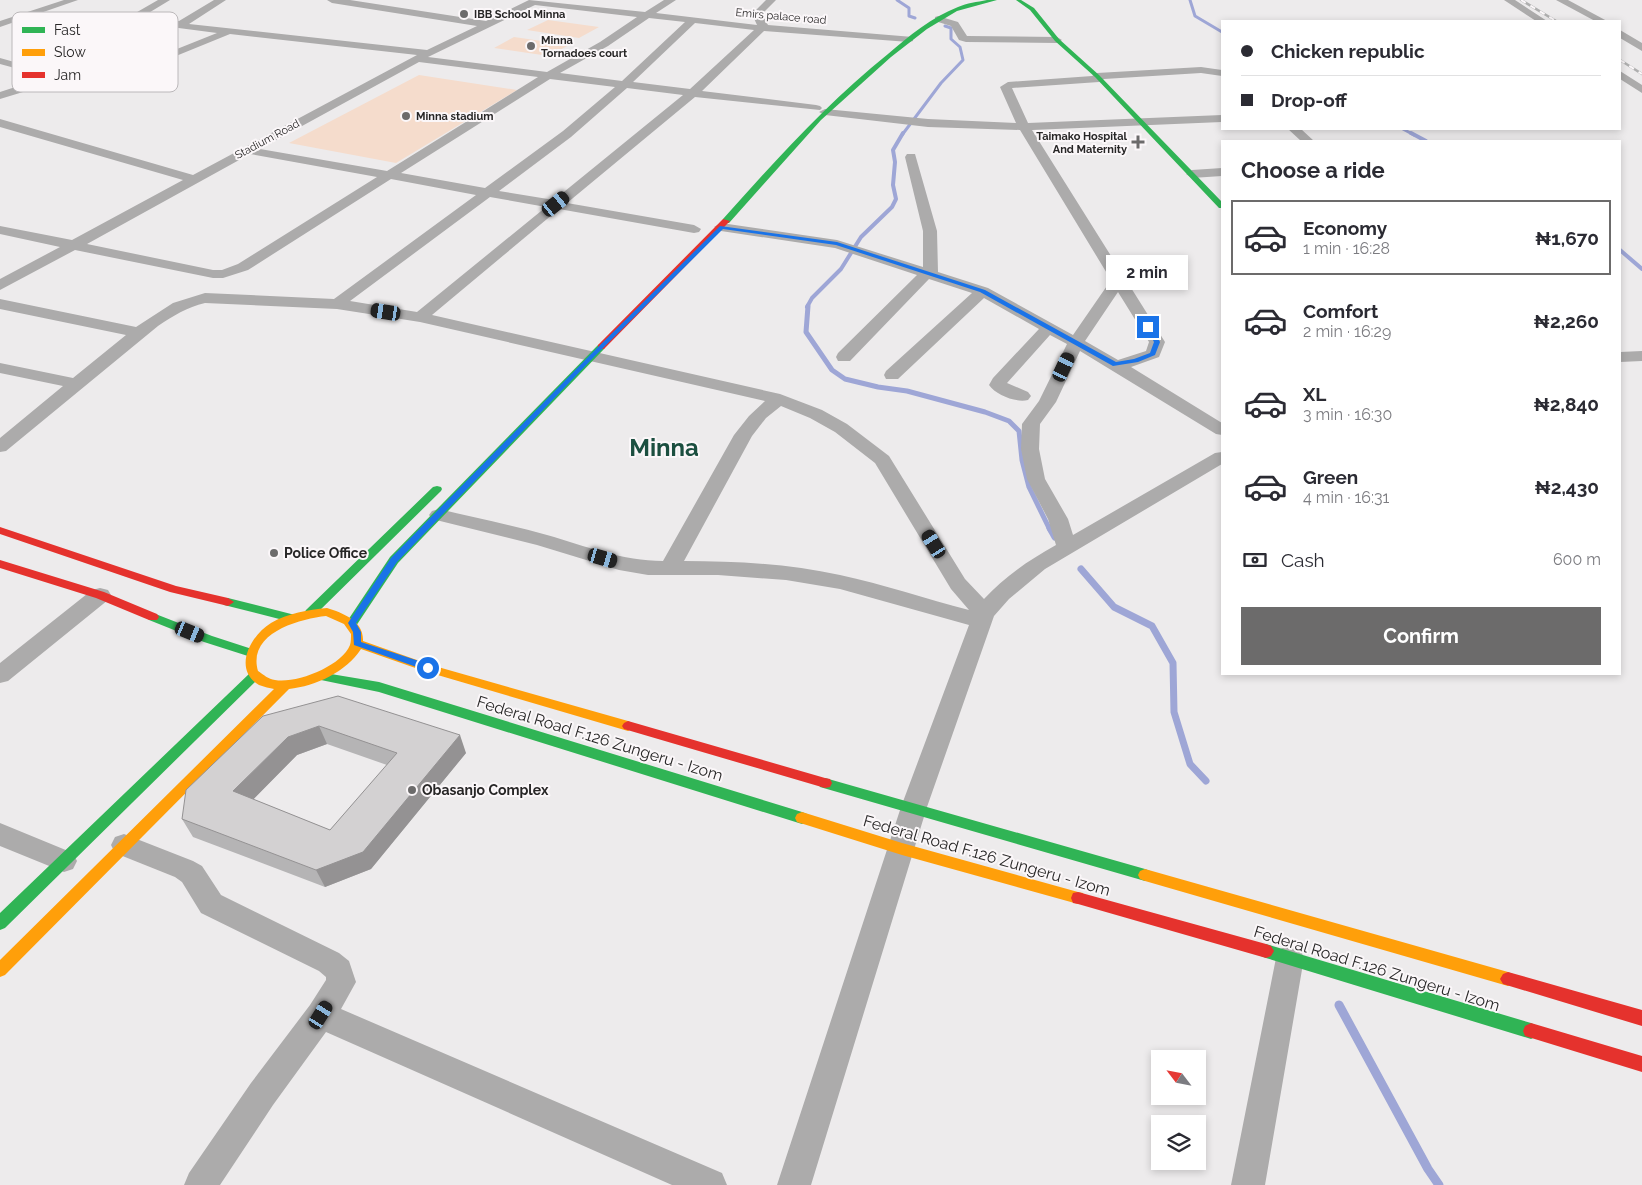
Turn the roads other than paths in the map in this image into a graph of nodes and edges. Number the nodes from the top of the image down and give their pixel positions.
1 (73, 0) edge
2 (165, 0) edge
3 (221, 0) edge
4 (332, 0) edge
5 (671, 0) edge
6 (771, 0) edge
7 (965, 0) edge
8 (994, 0) edge
9 (1018, 0) edge
10 (1509, 0) edge
11 (1561, 0) edge
12 (535, 1) edge
13 (1571, 2) edge
14 (1031, 4) edge
15 (36, 12) edge
16 (144, 12) edge
17 (645, 15) junction
18 (938, 19) junction
19 (12, 20) edge
20 (693, 20) junction
21 (1540, 20) edge
22 (1600, 20) edge
23 (0, 24) edge
24 (178, 24) edge
25 (484, 24) junction
26 (178, 25) edge
27 (762, 28) junction
28 (230, 31) junction
29 (1621, 34) edge
30 (894, 37) junction
31 (909, 39) junction
32 (1057, 40) junction
33 (1642, 48) edge
34 (178, 52) edge
35 (428, 52) junction
36 (417, 59) junction
37 (0, 60) edge
38 (12, 64) edge
39 (1221, 73) edge
40 (1621, 75) edge
41 (547, 76) junction
42 (1098, 77) junction
43 (624, 85) junction
44 (1642, 90) edge
45 (13, 92) edge
46 (694, 92) junction
47 (0, 96) edge
48 (820, 110) junction
49 (1221, 118) edge
50 (1140, 122) junction
51 (0, 123) edge
52 (17, 127) junction
53 (1024, 127) junction
54 (1295, 130) edge
55 (0, 134) edge
56 (1307, 140) edge
57 (775, 148) dead end
58 (246, 150) junction
59 (911, 157) dead end
60 (1221, 172) edge
61 (389, 174) junction
62 (1192, 174) junction
63 (193, 179) junction
64 (489, 192) junction
65 (556, 204) junction
66 (1221, 205) edge
67 (722, 227) junction
68 (694, 229) dead end
69 (0, 230) edge
70 (73, 244) junction
71 (223, 274) junction
72 (929, 274) junction
73 (1118, 280) junction
74 (0, 285) edge
75 (982, 291) junction
76 (192, 299) junction
77 (0, 304) edge
78 (337, 304) junction
79 (420, 318) junction
80 (1048, 327) junction
81 (139, 333) junction
82 (584, 338) dead end
83 (1075, 344) junction
84 (566, 355) junction
85 (592, 356) junction
86 (1642, 356) edge
87 (844, 357) dead end
88 (1621, 357) edge
89 (1116, 364) junction
90 (0, 368) edge
91 (892, 375) dead end
92 (76, 384) junction
93 (1022, 396) dead end
94 (780, 398) junction
95 (1221, 429) edge
96 (0, 447) edge
97 (1221, 458) edge
98 (445, 481) dead end
99 (439, 515) junction
100 (0, 530) edge
101 (1066, 546) junction
102 (0, 564) edge
103 (669, 569) junction
104 (100, 595) junction
105 (310, 613) junction
106 (982, 617) junction
107 (291, 618) junction
108 (352, 623) junction
109 (357, 643) junction
110 (251, 653) junction
111 (0, 675) edge
112 (255, 675) junction
113 (325, 677) junction
114 (285, 686) junction
115 (914, 807) junction
116 (0, 834) edge
117 (124, 845) junction
118 (902, 849) junction
119 (64, 861) junction
120 (0, 923) edge
121 (1290, 958) junction
122 (0, 970) edge
123 (321, 1015) junction
124 (1642, 1018) edge
125 (1642, 1064) edge
126 (201, 1185) edge
127 (710, 1185) edge
128 (794, 1185) edge
129 (1248, 1185) edge

1 - 15 street
2 - 16 street
3 - 24 street
4 - 25 street
5 - 17 street
6 - 27 street
7 - 30 main road
8 - 18 main road
9 - 14 main road
10 - 21 street
11 - 13 street
12 - 17 street, Emirs palace road
12 - 25 street, Stadium Road
13 - 22 street
14 - 32 main road
17 - 20 street, Emirs palace road
17 - 41 street
18 - 31 main road
18 - 32 street
19 - 23 street
20 - 27 street, Emirs palace road
20 - 43 street
25 - 35 street, Stadium Road
26 - 28 street
27 - 30 street, Emirs palace road
27 - 46 street
28 - 34 street
28 - 35 street
29 - 33 street
30 - 31 street, Emirs palace road
30 - 48 main road
31 - 48 main road
32 - 42 main road
35 - 36 street, Stadium Road
36 - 41 street
36 - 58 street, Stadium Road
37 - 38 street
39 - 42 street
40 - 44 street
41 - 43 street
41 - 61 street
42 - 50 main road
42 - 53 street
43 - 46 street
43 - 64 street
45 - 47 street
46 - 48 street
46 - 65 street
48 - 53 street
48 - 57 main road
48 - 67 main road
49 - 50 street
50 - 53 street
50 - 62 main road
51 - 52 street
52 - 55 street
52 - 63 street
53 - 73 street
54 - 56 street
58 - 61 street
58 - 63 street, Stadium Road
59 - 72 street
60 - 62 street
61 - 64 street
61 - 71 street
62 - 66 main road
63 - 70 street, Stadium Road
64 - 65 street
64 - 78 street
65 - 68 street
65 - 79 street
67 - 72 street
67 - 85 main road
69 - 70 street
70 - 71 street
70 - 74 street, Stadium Road
71 - 76 street
72 - 75 street
72 - 87 street
73 - 83 street
73 - 89 street
75 - 80 street
75 - 91 street
76 - 78 street
76 - 81 street
77 - 81 street
78 - 79 street
79 - 84 street
80 - 83 street
80 - 93 street
81 - 92 street
82 - 84 main road
83 - 89 street
83 - 101 street
84 - 85 street
85 - 94 street
85 - 99 main road
86 - 88 street
89 - 95 street
90 - 92 street
92 - 96 street
94 - 103 street
94 - 106 street
97 - 101 street
98 - 105 main road
99 - 103 street
99 - 108 main road
100 - 107 main road
101 - 106 street
102 - 104 main road
103 - 106 street
104 - 110 main road
104 - 111 street
105 - 107 main road
105 - 108 main road
106 - 115 street
107 - 110 main road
108 - 109 main road
109 - 113 main road
109 - 115 main road, Federal Road F.126 Zungeru - Izom
110 - 112 main road
112 - 114 main road
112 - 119 main road
113 - 114 main road
113 - 118 main road, Federal Road F.126 Zungeru - Izom
114 - 117 main road
115 - 118 street
115 - 124 main road, Federal Road F.126 Zungeru - Izom
116 - 119 street
117 - 122 main road
117 - 123 street
118 - 121 main road, Federal Road F.126 Zungeru - Izom
118 - 128 street
119 - 120 main road
121 - 125 main road, Federal Road F.126 Zungeru - Izom
121 - 129 street
123 - 126 street
123 - 127 street

